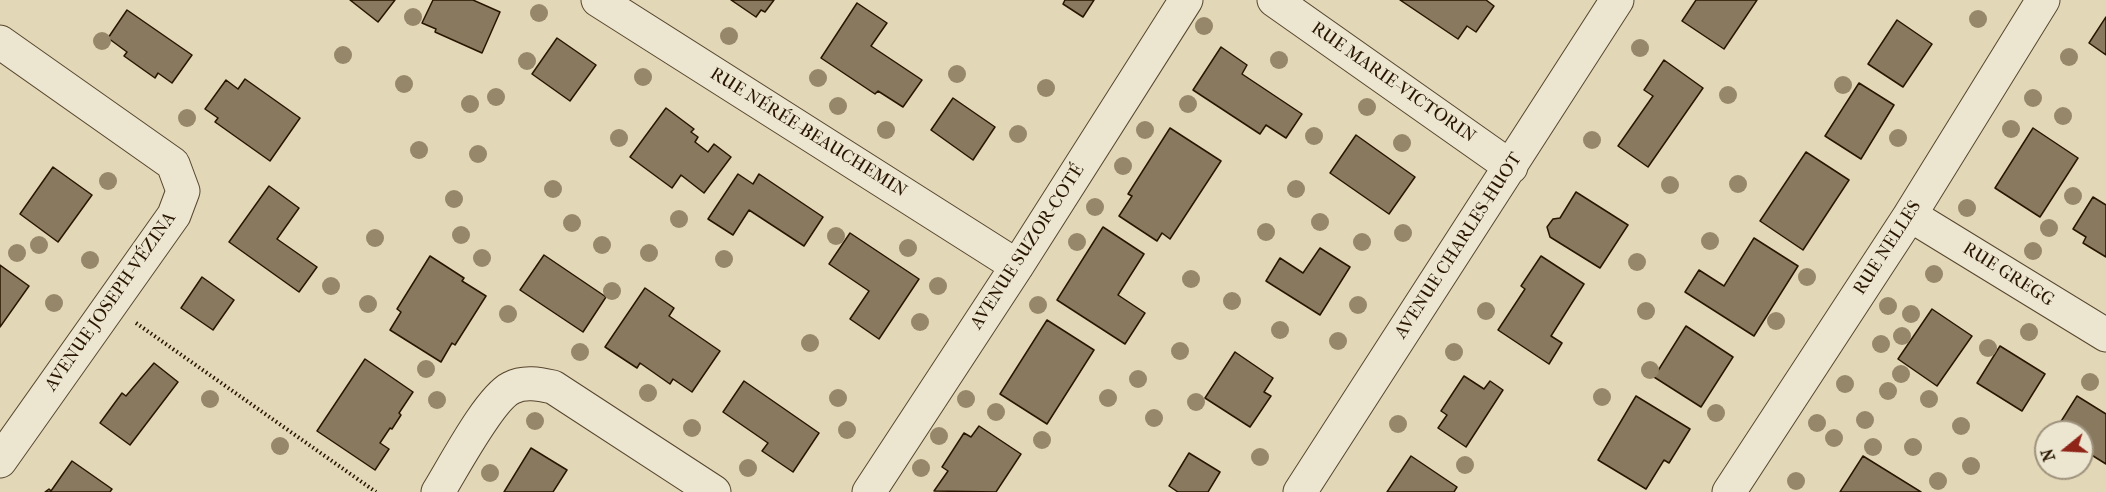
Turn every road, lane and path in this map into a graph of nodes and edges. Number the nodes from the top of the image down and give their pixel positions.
1 (598, 0) edge
2 (1186, 0) edge
3 (1274, 0) edge
4 (1617, 0) edge
5 (2043, 0) edge
6 (0, 42) edge
7 (1511, 166) junction
8 (1910, 215) junction
9 (1017, 266) junction
10 (110, 305) junction
11 (2106, 335) edge
12 (0, 461) edge
13 (376, 492) edge
14 (438, 492) edge
15 (714, 492) edge
16 (869, 492) edge
17 (1300, 492) edge
18 (1729, 492) edge

1 - 9 street, RUE NÉRÉE-BEAUCHEMIN
2 - 9 street, AVENUE SUZOR-COTÉ
3 - 7 street, RUE MARIE-VICTORIN
4 - 7 street, AVENUE CHARLES-HUOT
5 - 8 street, RUE NELLES
6 - 10 street, AVENUE JOSEPH-VÉZINA
7 - 17 street, AVENUE CHARLES-HUOT
8 - 11 street, RUE GREGG
8 - 18 street, RUE NELLES
9 - 16 street, AVENUE SUZOR-COTÉ
10 - 12 street, AVENUE JOSEPH-VÉZINA
10 - 13 path
14 - 15 street

